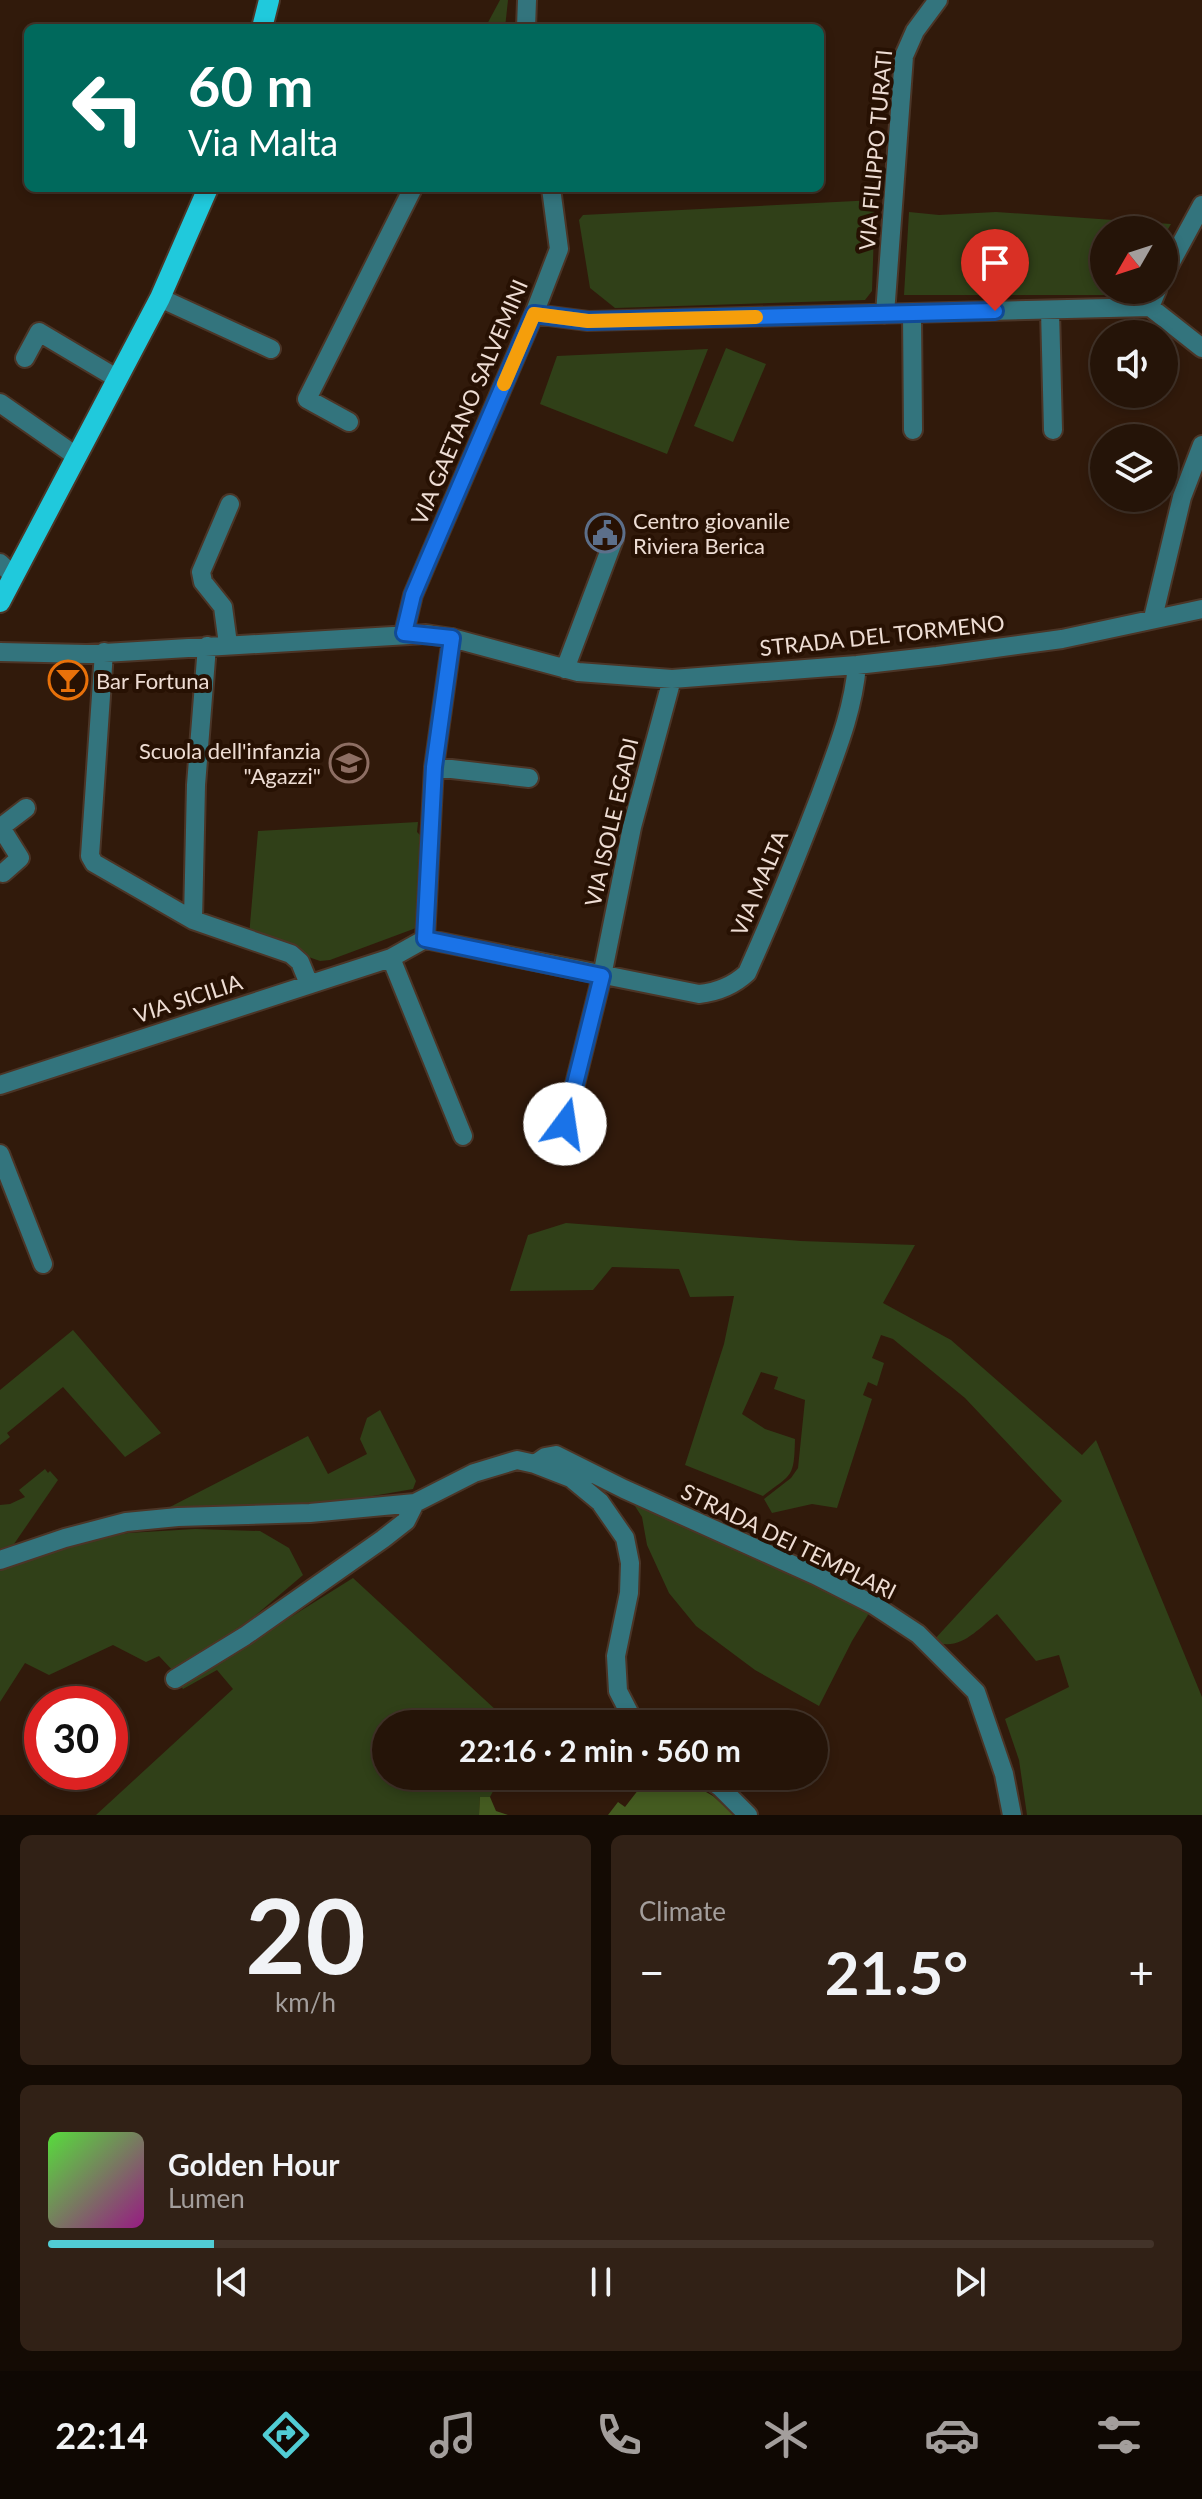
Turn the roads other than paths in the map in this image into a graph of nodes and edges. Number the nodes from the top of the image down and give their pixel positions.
1 (269, 0) edge
2 (527, 0) edge
3 (938, 0) edge
4 (263, 24) edge
5 (526, 24) edge
6 (206, 192) edge
7 (411, 192) edge
8 (552, 192) edge
9 (1202, 205) edge
10 (1178, 249) edge
11 (160, 298) junction
12 (1107, 304) edge
13 (1159, 304) edge
14 (1050, 310) junction
15 (534, 314) junction
16 (885, 314) junction
17 (912, 314) junction
18 (1202, 348) edge
19 (271, 349) dead end
20 (25, 358) dead end
21 (118, 379) junction
22 (0, 403) edge
23 (349, 422) dead end
24 (913, 430) dead end
25 (1053, 430) dead end
26 (1202, 445) edge
27 (76, 456) junction
28 (230, 504) dead end
29 (614, 539) dead end
30 (7, 569) edge
31 (0, 602) edge
32 (1202, 609) edge
33 (1153, 618) junction
34 (404, 633) junction
35 (452, 638) junction
36 (228, 644) junction
37 (207, 646) junction
38 (0, 652) edge
39 (104, 652) junction
40 (857, 665) junction
41 (565, 669) junction
42 (672, 679) junction
43 (434, 767) junction
44 (529, 778) dead end
45 (26, 808) dead end
46 (0, 826) edge
47 (3, 873) dead end
48 (193, 920) junction
49 (425, 939) junction
50 (391, 958) junction
51 (602, 976) junction
52 (309, 984) junction
53 (0, 1085) edge
54 (463, 1136) dead end
55 (590, 1137) dead end
56 (0, 1154) edge
57 (43, 1264) dead end
58 (535, 1464) junction
59 (415, 1503) junction
60 (0, 1560) edge
61 (175, 1679) dead end
62 (628, 1710) edge
63 (723, 1790) edge
64 (748, 1815) edge
65 (1012, 1815) edge

1 - 4 main road
2 - 5 street
3 - 16 street, VIA FILIPPO TURATI
6 - 11 main road
7 - 23 street
8 - 15 street, VIA GAETANO SALVEMINI
9 - 10 street
11 - 19 street
11 - 21 main road
12 - 14 street
13 - 18 street
14 - 17 street
14 - 25 street
15 - 16 street
15 - 34 street, VIA GAETANO SALVEMINI
16 - 17 street
17 - 24 street
20 - 21 street
21 - 27 main road
22 - 27 street
26 - 33 street
27 - 30 main road
28 - 36 street
29 - 41 street
30 - 31 main road
32 - 33 street, STRADA DEL TORMENO
33 - 40 street, STRADA DEL TORMENO
34 - 35 street, STRADA DEL TORMENO
34 - 36 street, STRADA DEL TORMENO
35 - 41 street, STRADA DEL TORMENO
35 - 43 street
36 - 37 street, STRADA DEL TORMENO
37 - 39 street, STRADA DEL TORMENO
37 - 48 street
38 - 39 street, STRADA DEL TORMENO
39 - 48 street
40 - 42 street, STRADA DEL TORMENO
40 - 51 street, VIA MALTA
41 - 42 street, STRADA DEL TORMENO
42 - 51 street, VIA ISOLE EGADI
43 - 44 street
43 - 49 street
45 - 46 street
46 - 47 street
48 - 52 street
49 - 50 street, VIA SICILIA
49 - 51 street, VIA MALTA
50 - 52 street, VIA SICILIA
50 - 54 street
51 - 55 street
52 - 53 street, VIA SICILIA
56 - 57 street
58 - 59 street, STRADA DEI TEMPLARI
58 - 62 street
58 - 65 street, STRADA DEI TEMPLARI
59 - 60 street
59 - 61 street
63 - 64 street

